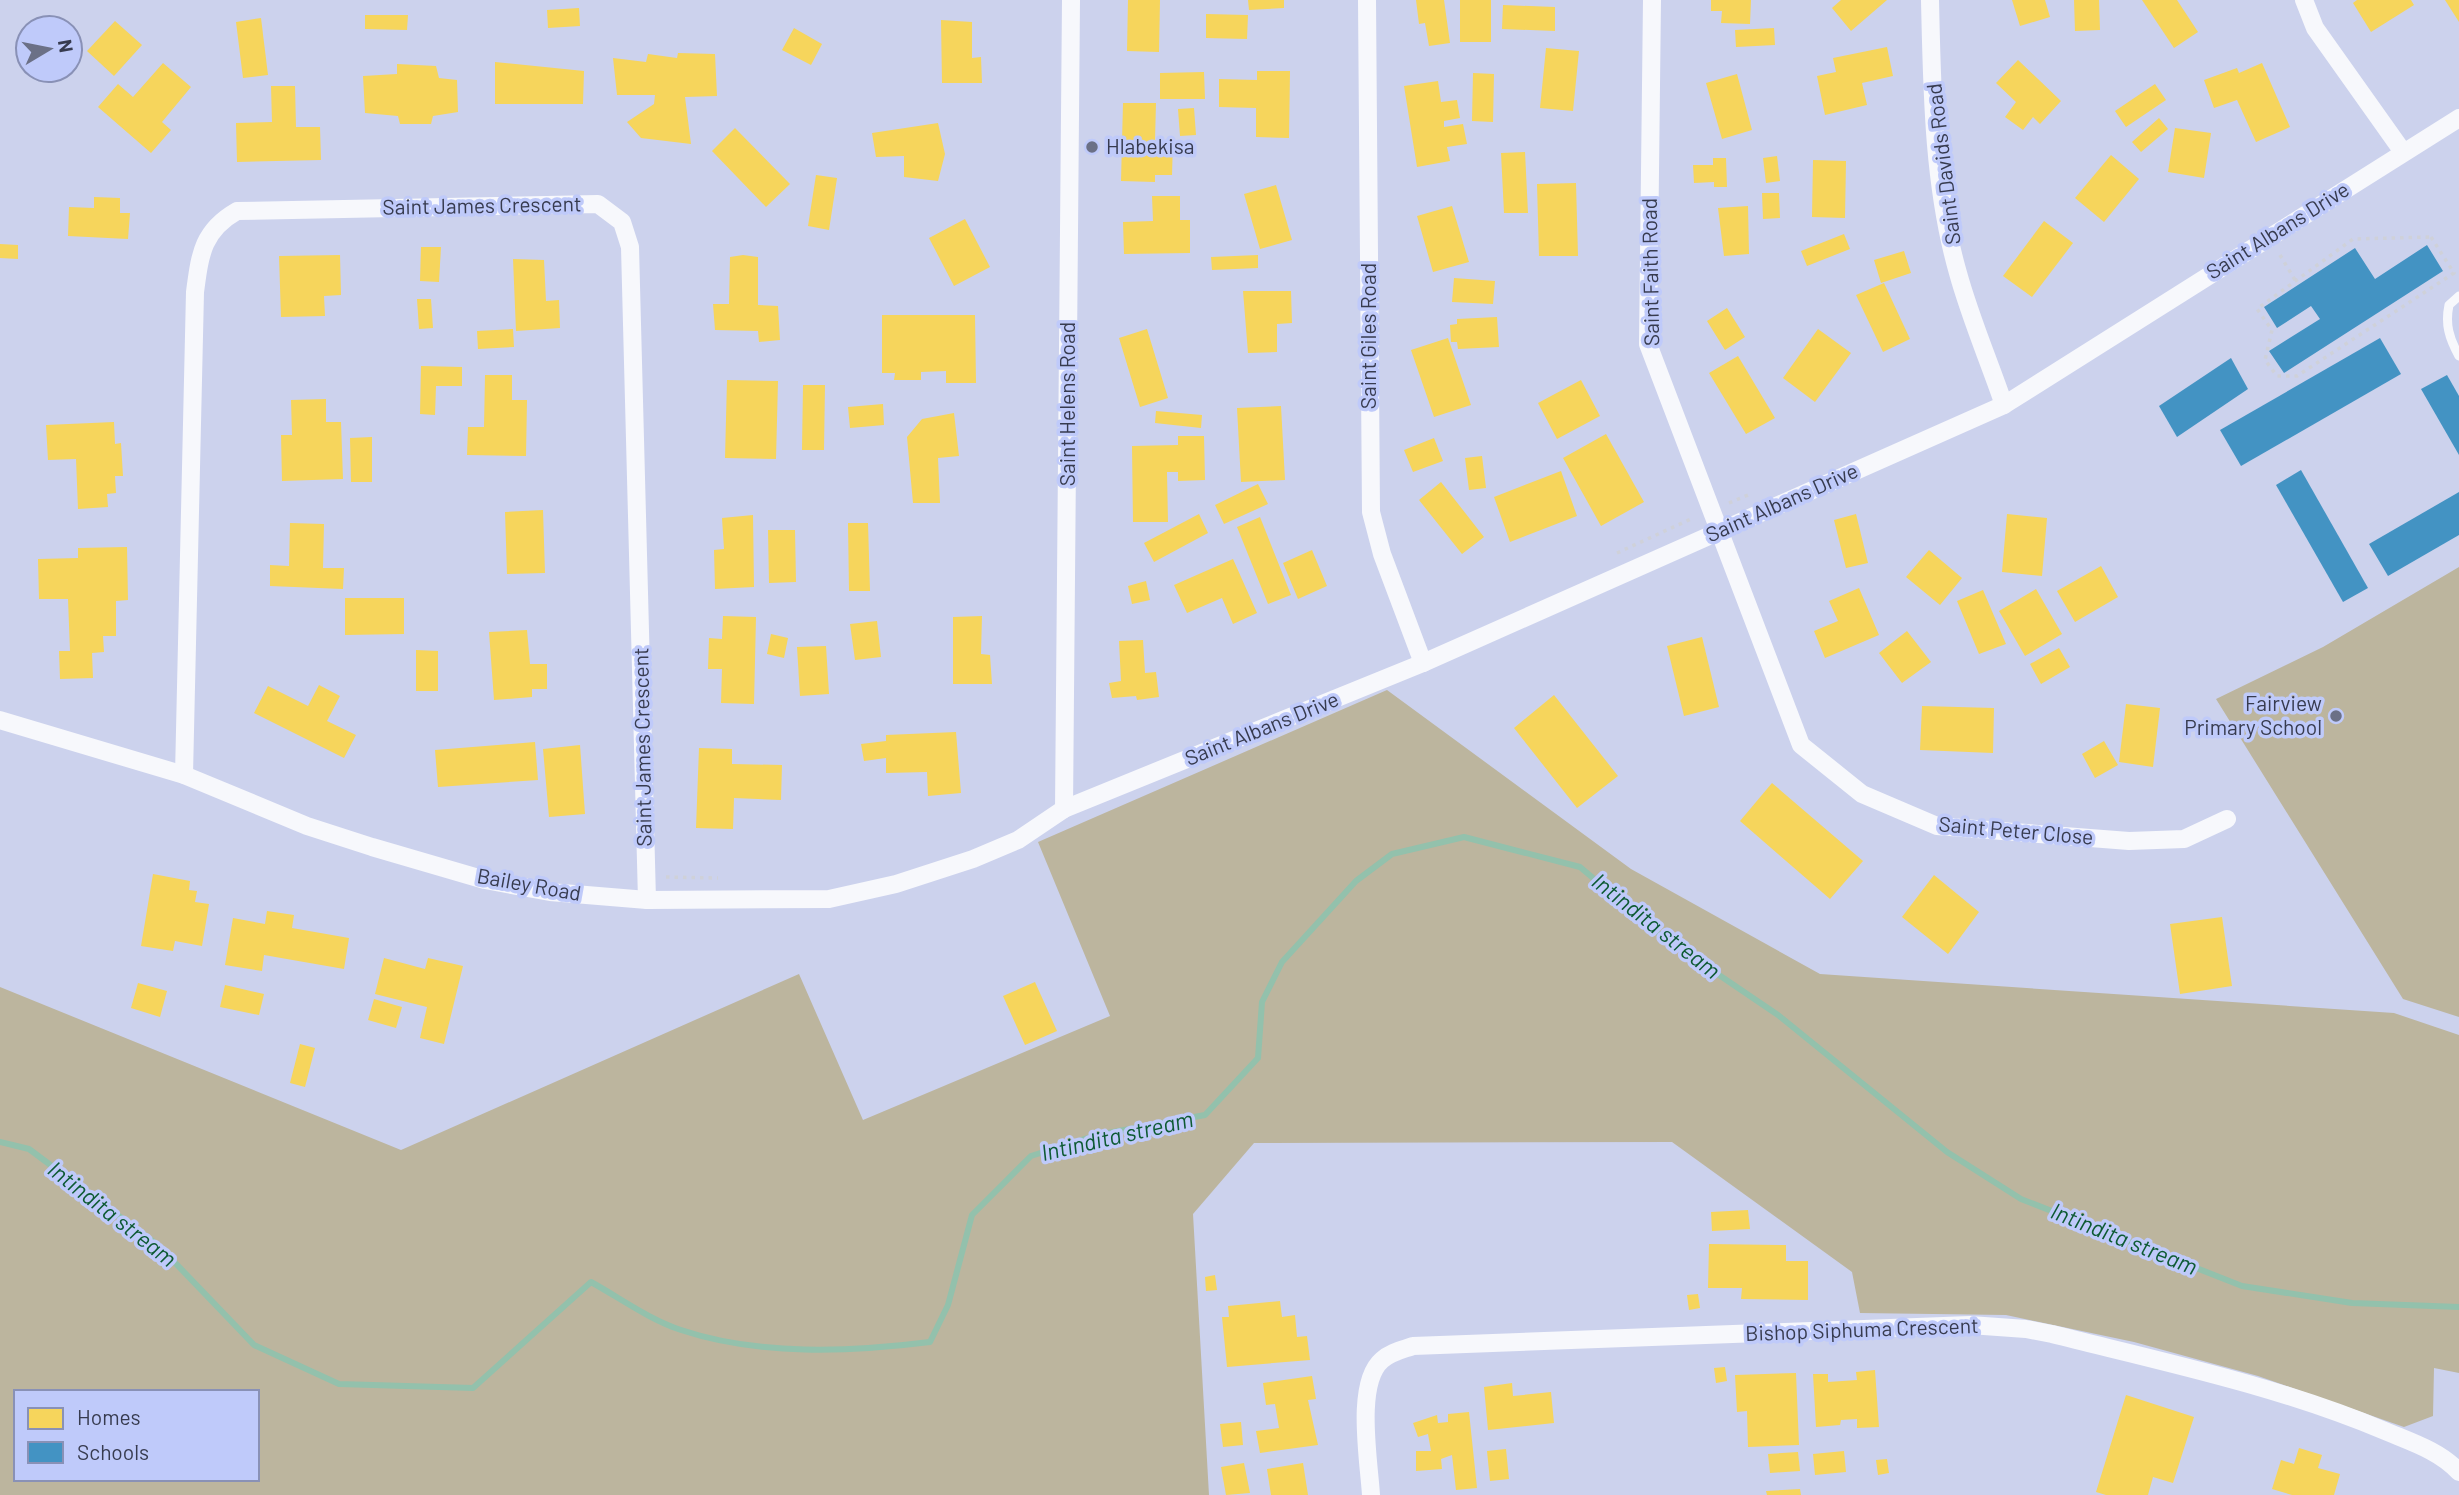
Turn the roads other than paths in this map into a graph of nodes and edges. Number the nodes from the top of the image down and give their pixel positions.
1 (1071, 0) edge
2 (1367, 0) edge
3 (1652, 0) edge
4 (1930, 0) edge
5 (2304, 0) edge
6 (2459, 118) edge
7 (2403, 152) junction
8 (2459, 296) edge
9 (2459, 356) edge
10 (2004, 405) junction
11 (1720, 531) junction
12 (1423, 663) junction
13 (0, 720) edge
14 (184, 775) junction
15 (1064, 809) junction
16 (2227, 819) dead end
17 (647, 900) junction
18 (2459, 1472) edge
19 (1371, 1495) edge

1 - 15 street, Saint Helens Road
2 - 12 street, Saint Giles Road
3 - 11 street, Saint Faith Road
4 - 10 street, Saint Davids Road
5 - 7 street
6 - 7 street, Saint Albans Drive
7 - 10 street, Saint Albans Drive
8 - 9 lane
10 - 11 street, Saint Albans Drive
11 - 12 street, Saint Albans Drive
11 - 16 street, Saint Peter Close
12 - 15 street, Saint Albans Drive
13 - 14 street, Bailey Road
14 - 17 street, Bailey Road
14 - 17 street, Saint James Crescent
15 - 17 street, Bailey Road
18 - 19 street, Bishop Siphuma Crescent

